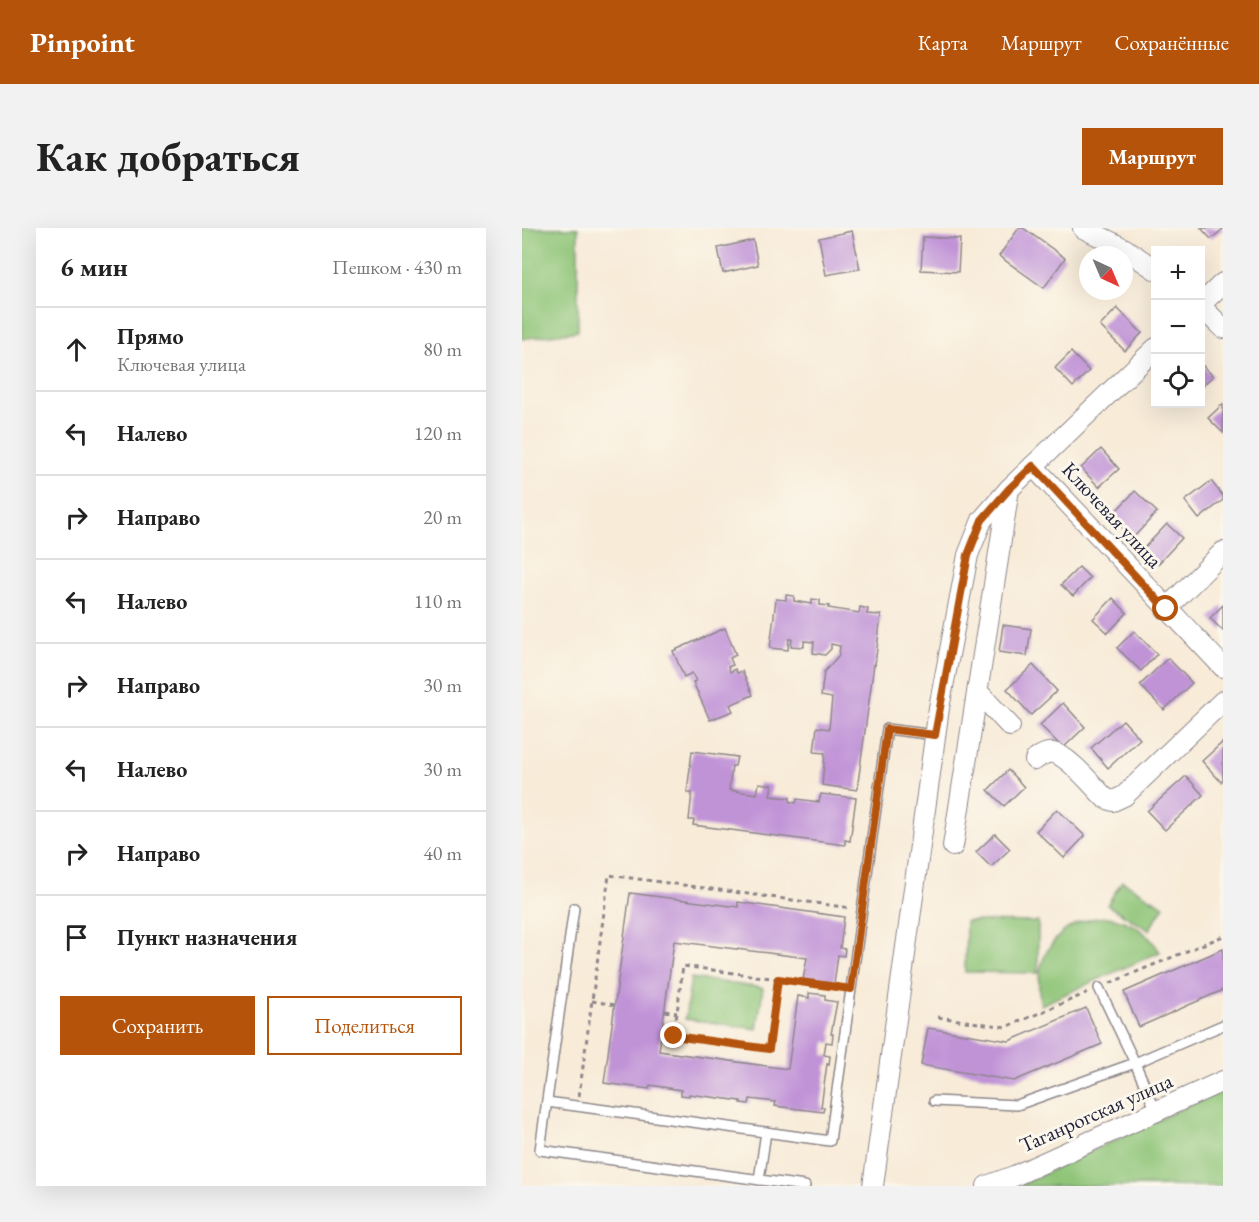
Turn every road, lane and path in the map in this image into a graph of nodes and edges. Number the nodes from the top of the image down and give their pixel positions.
1 (1083, 228) edge
2 (1151, 267) edge
3 (1223, 283) edge
4 (1205, 300) edge
5 (1205, 310) edge
6 (1223, 328) edge
7 (1151, 352) edge
8 (1033, 466) junction
9 (1009, 489) junction
10 (1223, 552) edge
11 (1166, 609) junction
12 (1223, 667) edge
13 (978, 692) junction
14 (1223, 701) edge
15 (1010, 726) dead end
16 (935, 735) junction
17 (1035, 760) dead end
18 (952, 846) dead end
19 (574, 908) dead end
20 (862, 909) junction
21 (1223, 936) edge
22 (778, 979) junction
23 (1100, 988) junction
24 (851, 989) junction
25 (592, 1001) junction
26 (615, 1005) dead end
27 (665, 1011) dead end
28 (677, 1013) junction
29 (938, 1017) dead end
30 (1223, 1024) edge
31 (1136, 1063) junction
32 (1223, 1081) edge
33 (934, 1101) dead end
34 (547, 1102) junction
35 (577, 1106) junction
36 (1156, 1112) junction
37 (766, 1132) junction
38 (759, 1180) junction
39 (805, 1186) edge
40 (873, 1186) edge
41 (987, 1186) edge

1 - 2 street
3 - 4 street
5 - 6 street
7 - 8 street, Ключевая улица
8 - 9 street
8 - 11 street, Ключевая улица
9 - 13 street
9 - 16 street
10 - 11 street
11 - 12 street, Ключевая улица
13 - 15 street
13 - 18 street
14 - 17 street
16 - 20 lane
16 - 40 street
19 - 34 lane
20 - 24 lane
20 - 25 path
21 - 23 path
22 - 24 path
22 - 28 path
22 - 28 path
23 - 29 path
23 - 31 lane
24 - 37 lane
25 - 26 path
25 - 35 path
27 - 28 path
30 - 31 lane
31 - 33 lane
31 - 36 lane
32 - 36 street, Таганрогская улица
34 - 35 lane
34 - 38 lane
35 - 37 lane
36 - 41 street, Таганрогская улица
37 - 38 lane
38 - 39 lane

